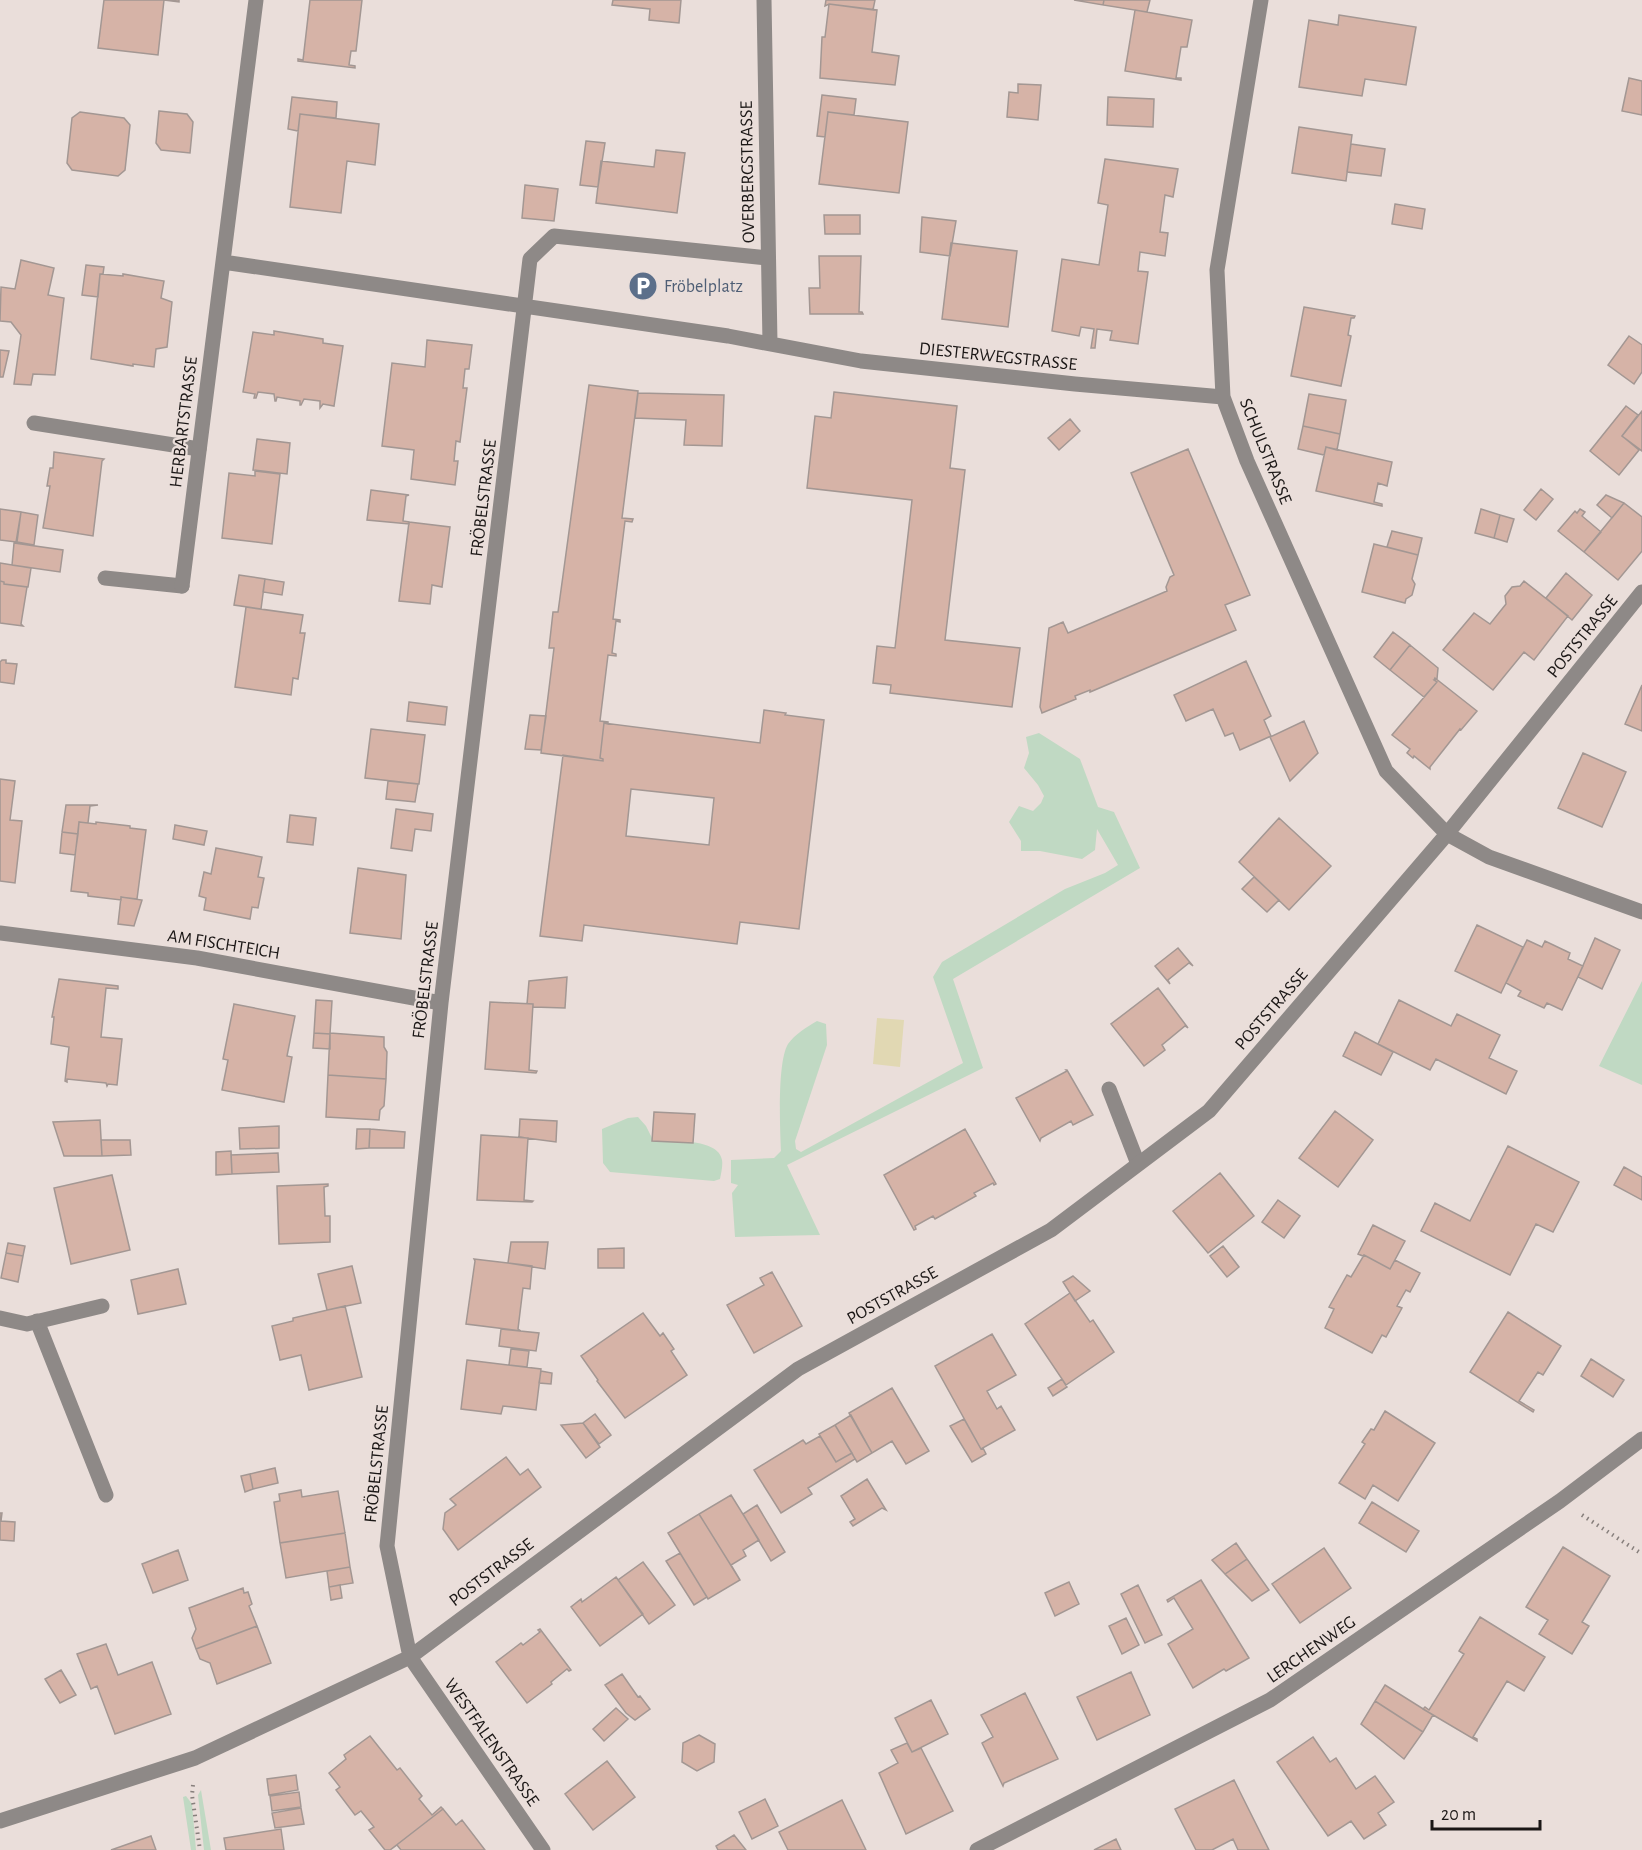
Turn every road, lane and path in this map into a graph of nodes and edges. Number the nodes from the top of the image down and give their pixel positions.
1 (256, 0) edge
2 (764, 0) edge
3 (1261, 0) edge
4 (768, 258) junction
5 (223, 262) junction
6 (525, 308) junction
7 (770, 343) junction
8 (1223, 397) junction
9 (34, 423) dead end
10 (199, 449) junction
11 (105, 578) dead end
12 (1642, 592) edge
13 (1447, 834) junction
14 (1642, 912) edge
15 (0, 933) edge
16 (441, 1002) junction
17 (1109, 1089) dead end
18 (1138, 1164) junction
19 (102, 1306) dead end
20 (0, 1318) edge
21 (37, 1321) junction
22 (1642, 1439) edge
23 (106, 1495) dead end
24 (1560, 1501) junction
25 (1642, 1554) edge
26 (410, 1657) junction
27 (195, 1758) junction
28 (0, 1821) edge
29 (200, 1850) edge
30 (543, 1850) edge
31 (977, 1850) edge

1 - 5 street, HERBARTSTRASSE
2 - 4 street, OVERBERGSTRASSE
3 - 8 street, SCHULSTRASSE
4 - 6 street
4 - 7 street, OVERBERGSTRASSE
5 - 6 street
5 - 10 street, HERBARTSTRASSE
6 - 7 street
6 - 16 street, FRÖBELSTRASSE
7 - 8 street, DIESTERWEGSTRASSE
8 - 13 street, SCHULSTRASSE
9 - 10 street
10 - 11 street, HERBARTSTRASSE
12 - 13 street, POSTSTRASSE
13 - 14 street, SCHULSTRASSE
13 - 18 street, POSTSTRASSE
15 - 16 street, AM FISCHTEICH
16 - 26 street, FRÖBELSTRASSE
17 - 18 street
18 - 26 street, POSTSTRASSE
19 - 21 street
20 - 21 street
21 - 23 street
22 - 24 street, LERCHENWEG
24 - 25 path
24 - 31 street, LERCHENWEG
26 - 27 street, POSTSTRASSE
26 - 30 street, WESTFALENSTRASSE
27 - 28 street, POSTSTRASSE
27 - 29 path

